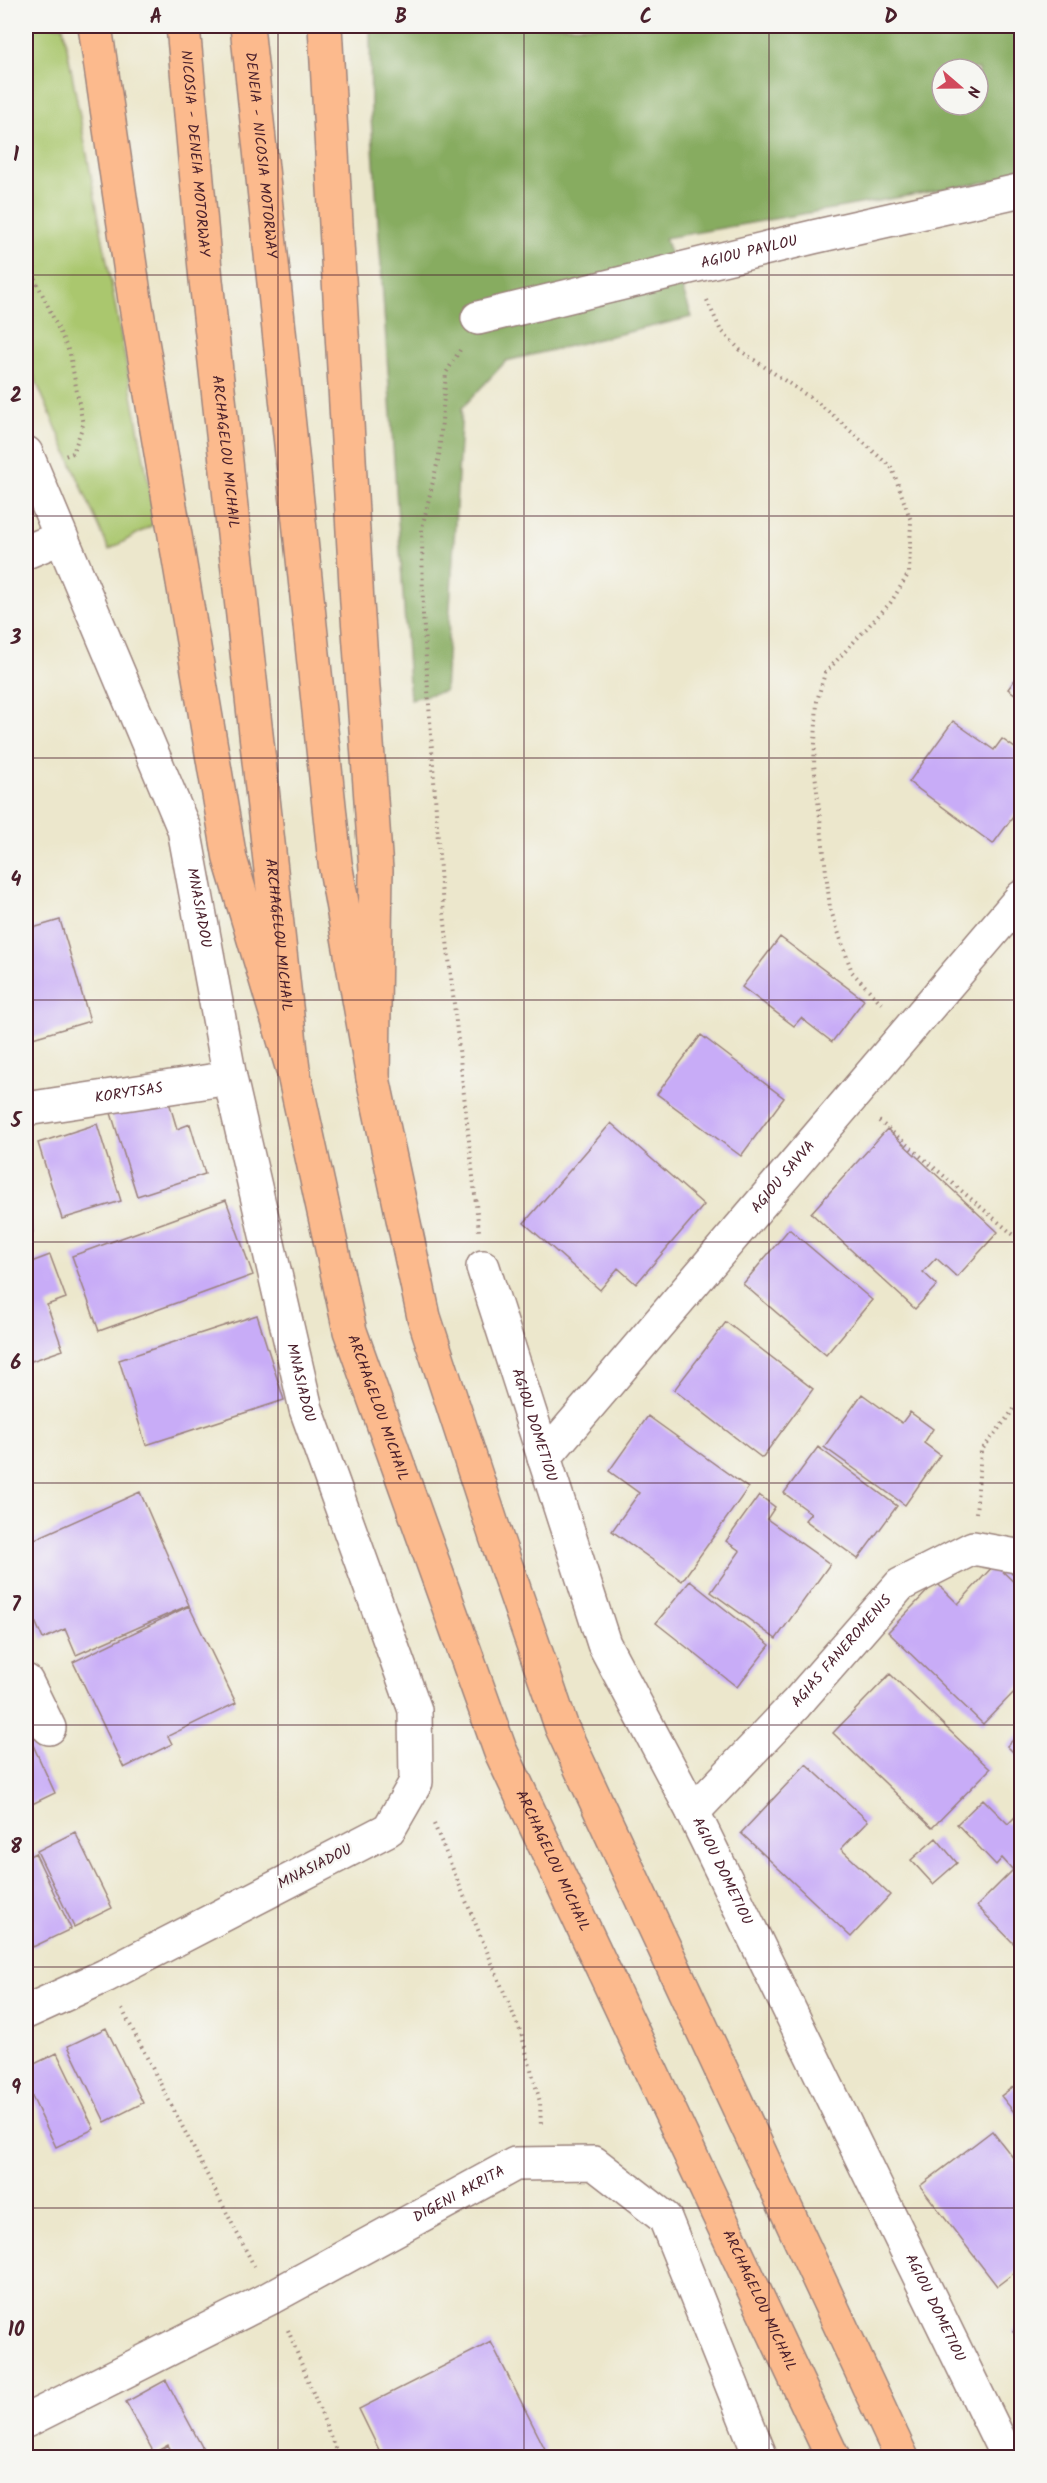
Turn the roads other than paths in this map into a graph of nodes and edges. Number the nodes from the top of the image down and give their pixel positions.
1 (95, 26) edge
2 (183, 26) edge
3 (247, 26) edge
4 (325, 26) edge
5 (1022, 190) edge
6 (206, 280) joint
7 (478, 318) road end
8 (26, 453) edge
9 (60, 538) junction
10 (26, 552) edge
11 (1022, 897) edge
12 (293, 1070) junction
13 (230, 1078) junction
14 (373, 1078) junction
15 (26, 1109) edge
16 (483, 1267) road end
17 (544, 1458) junction
18 (1022, 1557) edge
19 (26, 1681) edge
20 (49, 1728) dead end
21 (693, 1812) junction
22 (26, 2012) edge
23 (26, 2421) edge
24 (761, 2457) edge
25 (833, 2457) edge
26 (902, 2457) edge
27 (1008, 2457) edge

1 - 12 highway
2 - 6 highway, NICOSIA - DENEIA MOTORWAY
3 - 14 highway, DENEIA - NICOSIA MOTORWAY
4 - 14 highway
5 - 7 street, AGIOU PAVLOU
6 - 12 highway, ARCHAGELOU MICHAIL
8 - 9 street, MNASIADOU
9 - 10 street
9 - 13 street, MNASIADOU
11 - 17 street, AGIOU SAVVA
12 - 25 highway, ARCHAGELOU MICHAIL
13 - 15 street, KORYTSAS
13 - 22 street, MNASIADOU
14 - 26 highway
16 - 17 street, AGIOU DOMETIOU
17 - 21 street, AGIOU DOMETIOU
18 - 21 street, AGIAS FANEROMENIS
19 - 20 street
21 - 27 street, AGIOU DOMETIOU
23 - 24 street, DIGENI AKRITA

